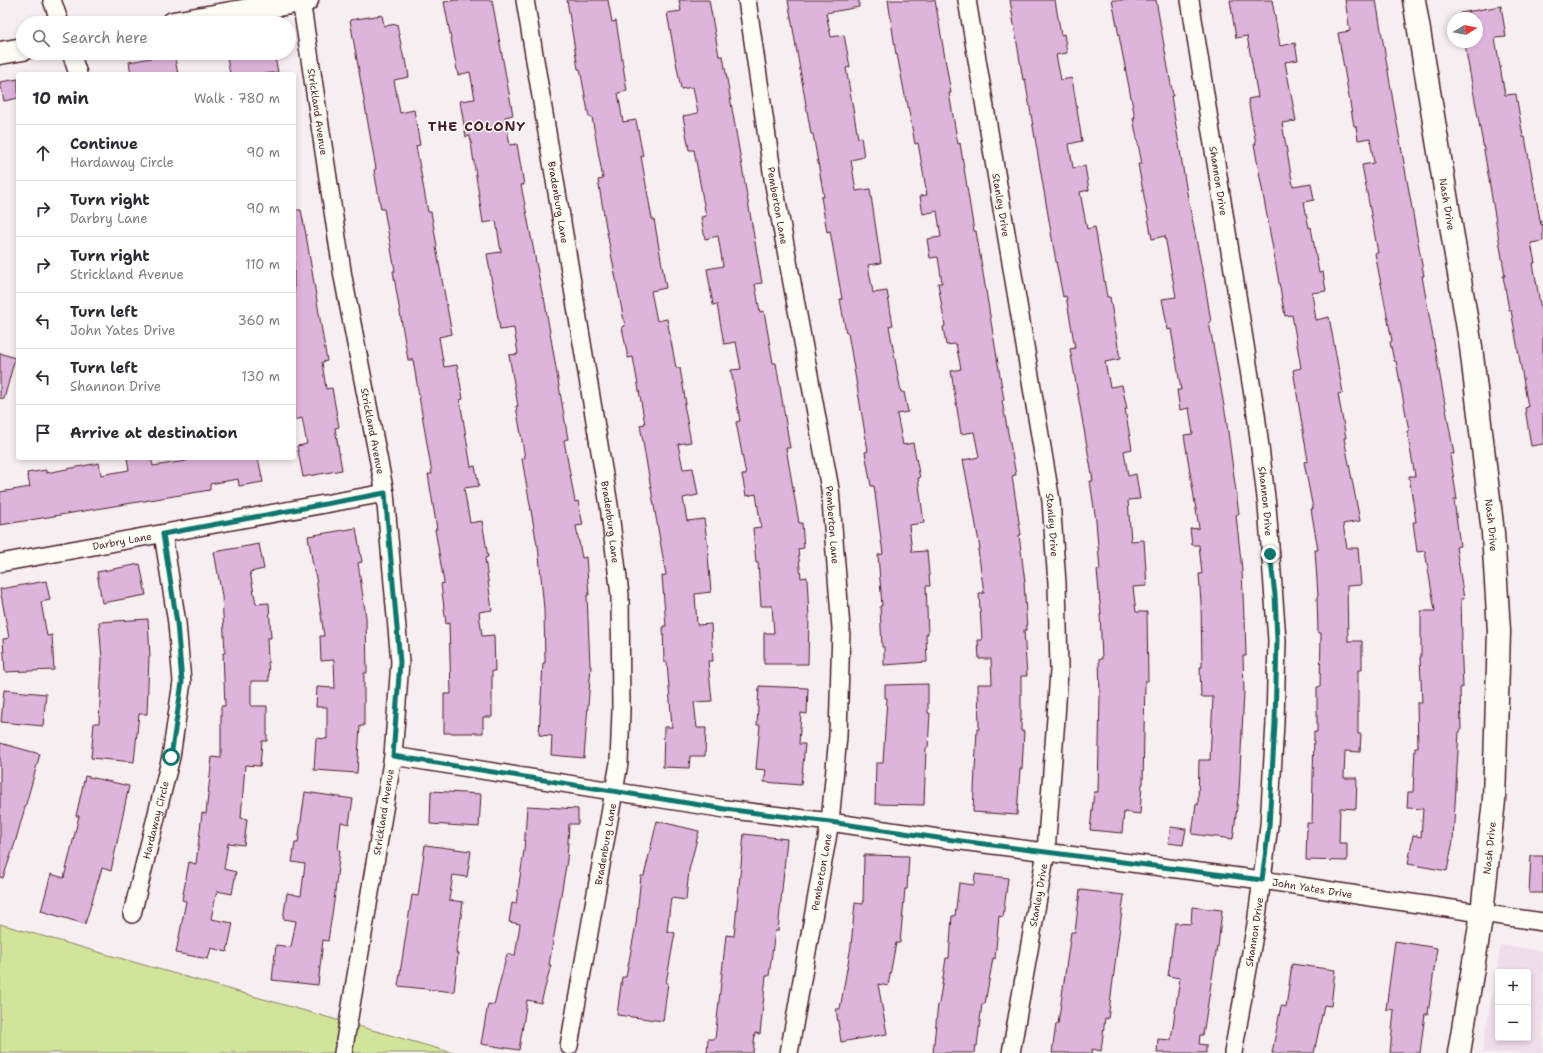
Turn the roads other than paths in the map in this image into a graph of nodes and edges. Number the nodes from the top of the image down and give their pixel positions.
1 (52, 0) edge
2 (303, 0) edge
3 (525, 0) edge
4 (747, 0) edge
5 (967, 0) edge
6 (1190, 0) edge
7 (1414, 0) edge
8 (58, 16) edge
9 (213, 16) edge
10 (16, 50) edge
11 (0, 53) edge
12 (73, 60) edge
13 (77, 72) edge
14 (385, 493) junction
15 (163, 534) junction
16 (0, 563) edge
17 (393, 756) junction
18 (614, 790) junction
19 (830, 822) junction
20 (1046, 852) junction
21 (1262, 880) junction
22 (1482, 913) junction
23 (132, 914) dead end
24 (1543, 922) edge
25 (569, 1046) dead end
26 (343, 1053) edge
27 (789, 1053) edge
28 (1011, 1053) edge
29 (1233, 1053) edge
30 (1459, 1053) edge

1 - 8 street
2 - 9 street
2 - 14 street, Strickland Avenue
3 - 18 street, Bradenburg Lane
4 - 19 street, Pemberton Lane
5 - 20 street, Stanley Drive
6 - 21 street, Shannon Drive
7 - 22 street, Nash Drive
10 - 11 street
12 - 13 street
14 - 15 street, Darbry Lane
14 - 17 street, Strickland Avenue
15 - 16 street, Darbry Lane
15 - 23 street, Hardaway Circle
17 - 18 street, John Yates Drive
17 - 26 street, Strickland Avenue
18 - 19 street, John Yates Drive
18 - 25 street, Bradenburg Lane
19 - 20 street, John Yates Drive
19 - 27 street, Pemberton Lane
20 - 21 street, John Yates Drive
20 - 28 street, Stanley Drive
21 - 22 street, John Yates Drive
21 - 29 street, Shannon Drive
22 - 24 street, John Yates Drive
22 - 30 street, Nash Drive

